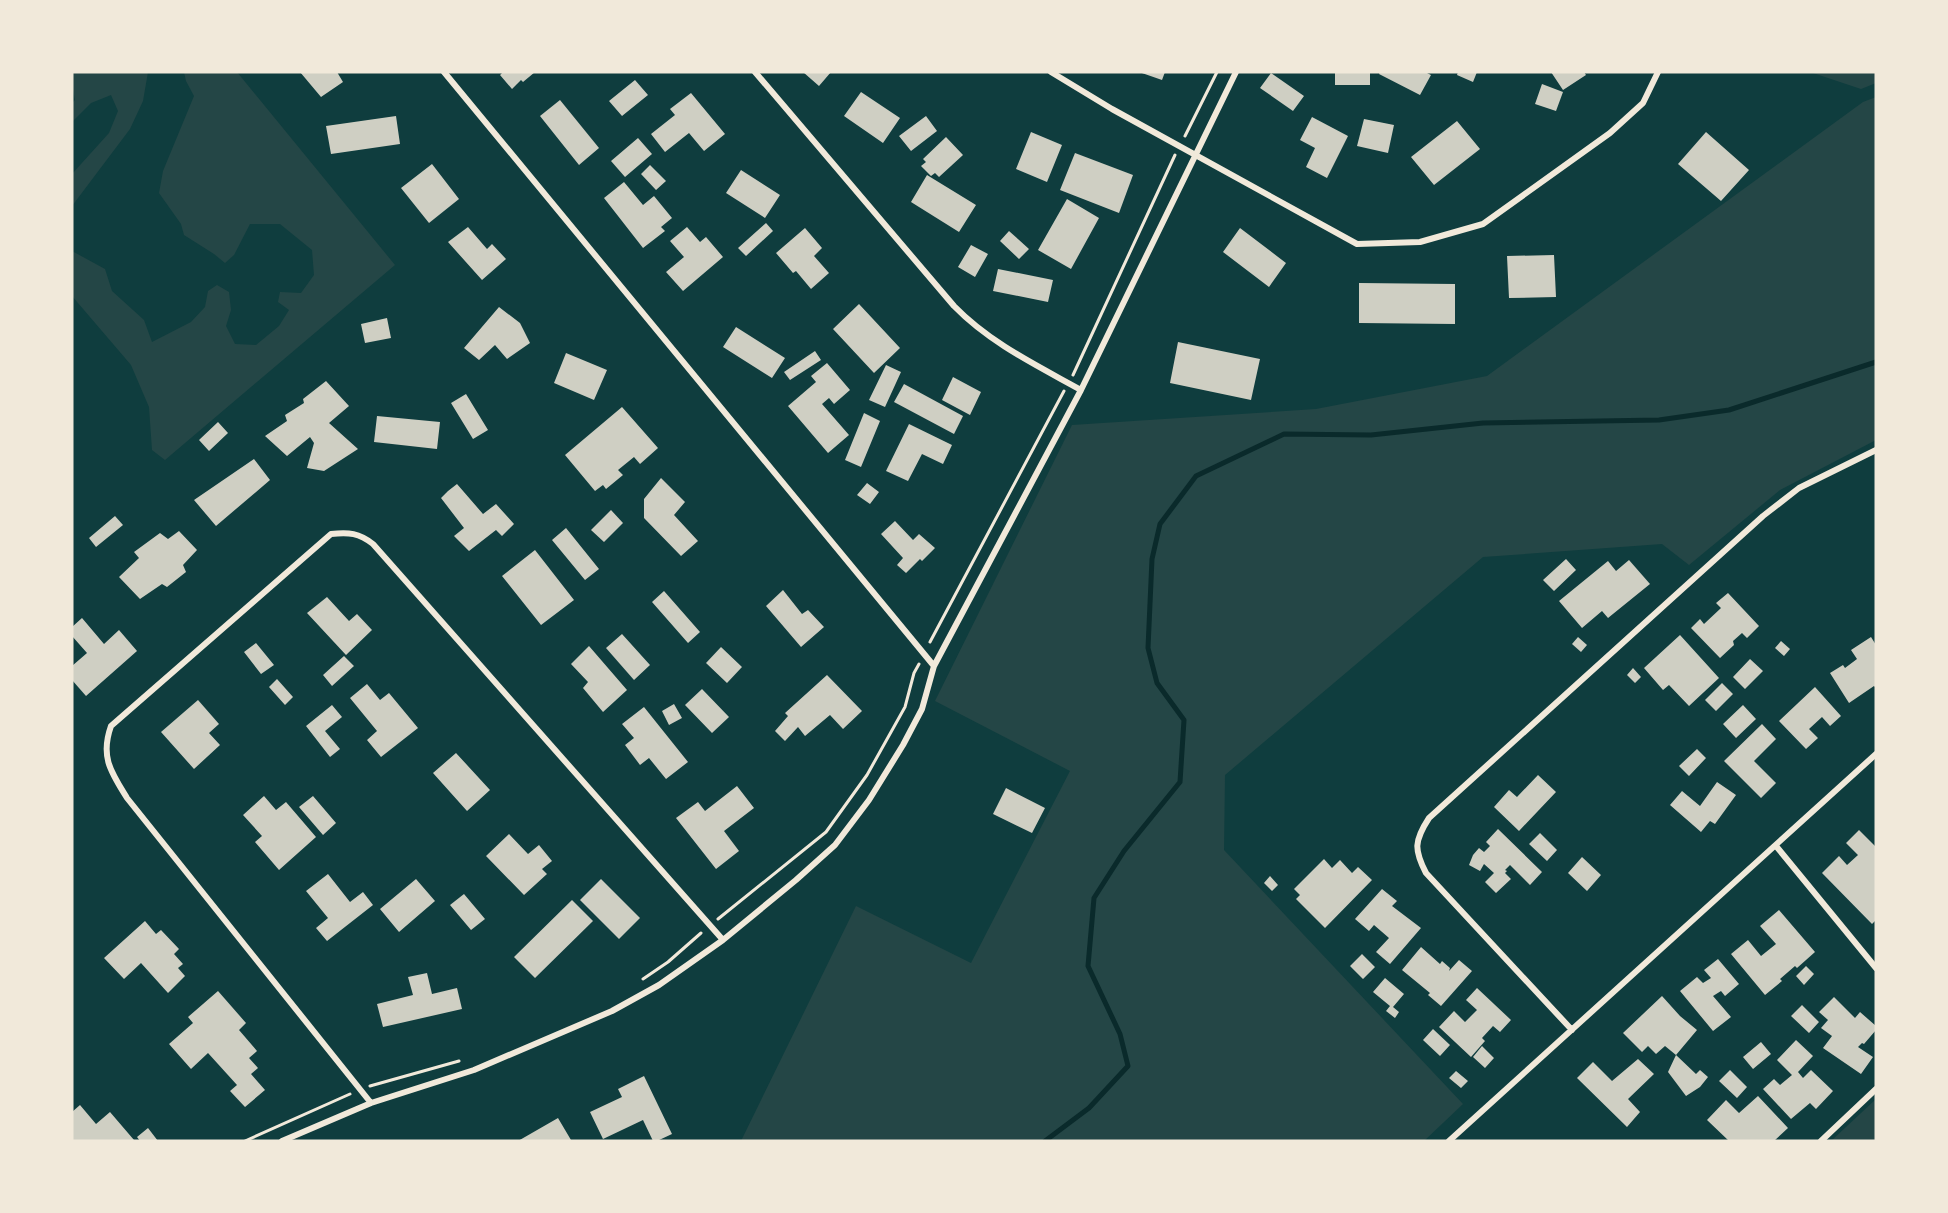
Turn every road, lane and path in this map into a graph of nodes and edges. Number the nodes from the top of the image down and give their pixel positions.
1 (444, 72) edge
2 (755, 72) edge
3 (1051, 72) edge
4 (1217, 72) edge
5 (1236, 72) edge
6 (1658, 72) edge
7 (1180, 145) junction
8 (1196, 154) junction
9 (1069, 383) junction
10 (1081, 390) junction
11 (1876, 450) edge
12 (924, 654) junction
13 (934, 666) junction
14 (1876, 754) edge
15 (1776, 846) junction
16 (711, 926) junction
17 (723, 940) junction
18 (1876, 968) edge
19 (640, 981) dead end
20 (1572, 1030) junction
21 (468, 1058) dead end
22 (361, 1089) junction
23 (1876, 1089) edge
24 (371, 1103) junction
25 (245, 1141) edge
26 (282, 1141) edge
27 (1449, 1141) edge
28 (1821, 1141) edge

1 - 12 street
2 - 9 street
3 - 7 street
4 - 7 path
5 - 8 street
6 - 8 street
7 - 8 street
7 - 9 path
8 - 10 street
9 - 10 street
9 - 12 path
10 - 13 street
11 - 20 street
12 - 13 street
12 - 16 path
13 - 17 street
14 - 15 street
15 - 18 street
15 - 20 street
16 - 17 street
16 - 19 path
16 - 22 street
17 - 24 street
20 - 27 street
21 - 22 path
22 - 24 street
22 - 25 path
23 - 28 street
24 - 26 street

